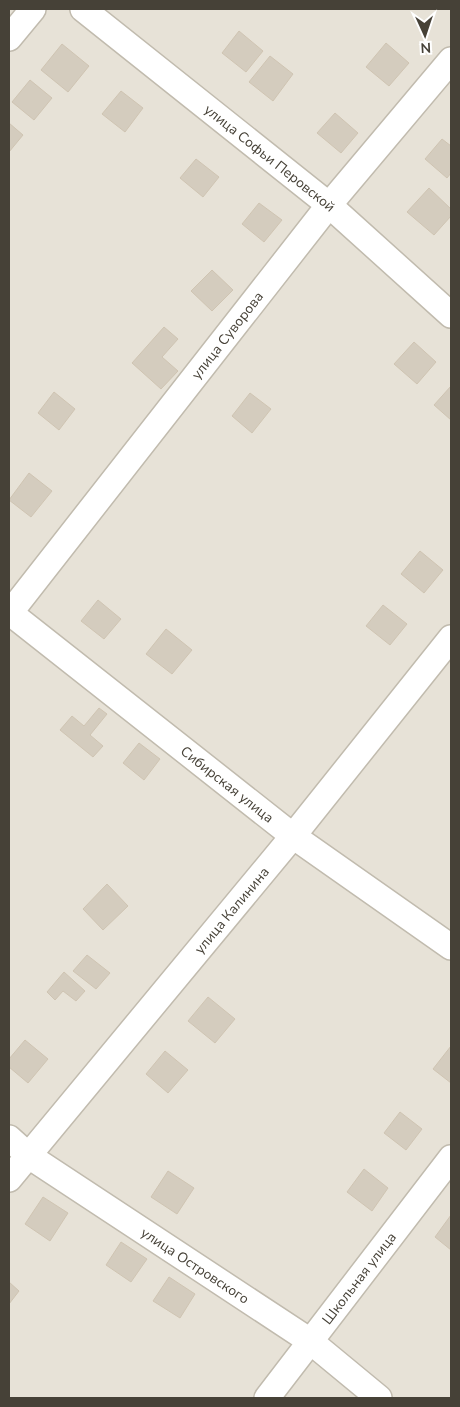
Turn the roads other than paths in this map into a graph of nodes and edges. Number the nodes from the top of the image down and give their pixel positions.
1 (33, 9) edge
2 (83, 9) edge
3 (9, 38) edge
4 (451, 60) edge
5 (329, 205) junction
6 (451, 315) edge
7 (9, 613) edge
8 (451, 638) edge
9 (293, 836) junction
10 (451, 947) edge
11 (9, 1138) edge
12 (28, 1156) junction
13 (451, 1158) edge
14 (9, 1180) edge
15 (310, 1342) junction
16 (267, 1398) edge
17 (379, 1398) edge

1 - 3 street
2 - 5 street, улица Софьи Перовской
4 - 5 street, улица Суворова
5 - 6 street, улица Софьи Перовской
5 - 7 street, улица Суворова
7 - 9 street, Сибирская улица
8 - 9 street, улица Калинина
9 - 10 street, Сибирская улица
9 - 12 street, улица Калинина
11 - 12 street, улица Островского
12 - 14 street, улица Калинина
12 - 15 street, улица Островского
13 - 15 street, Школьная улица
15 - 16 street, Школьная улица
15 - 17 street, улица Островского

